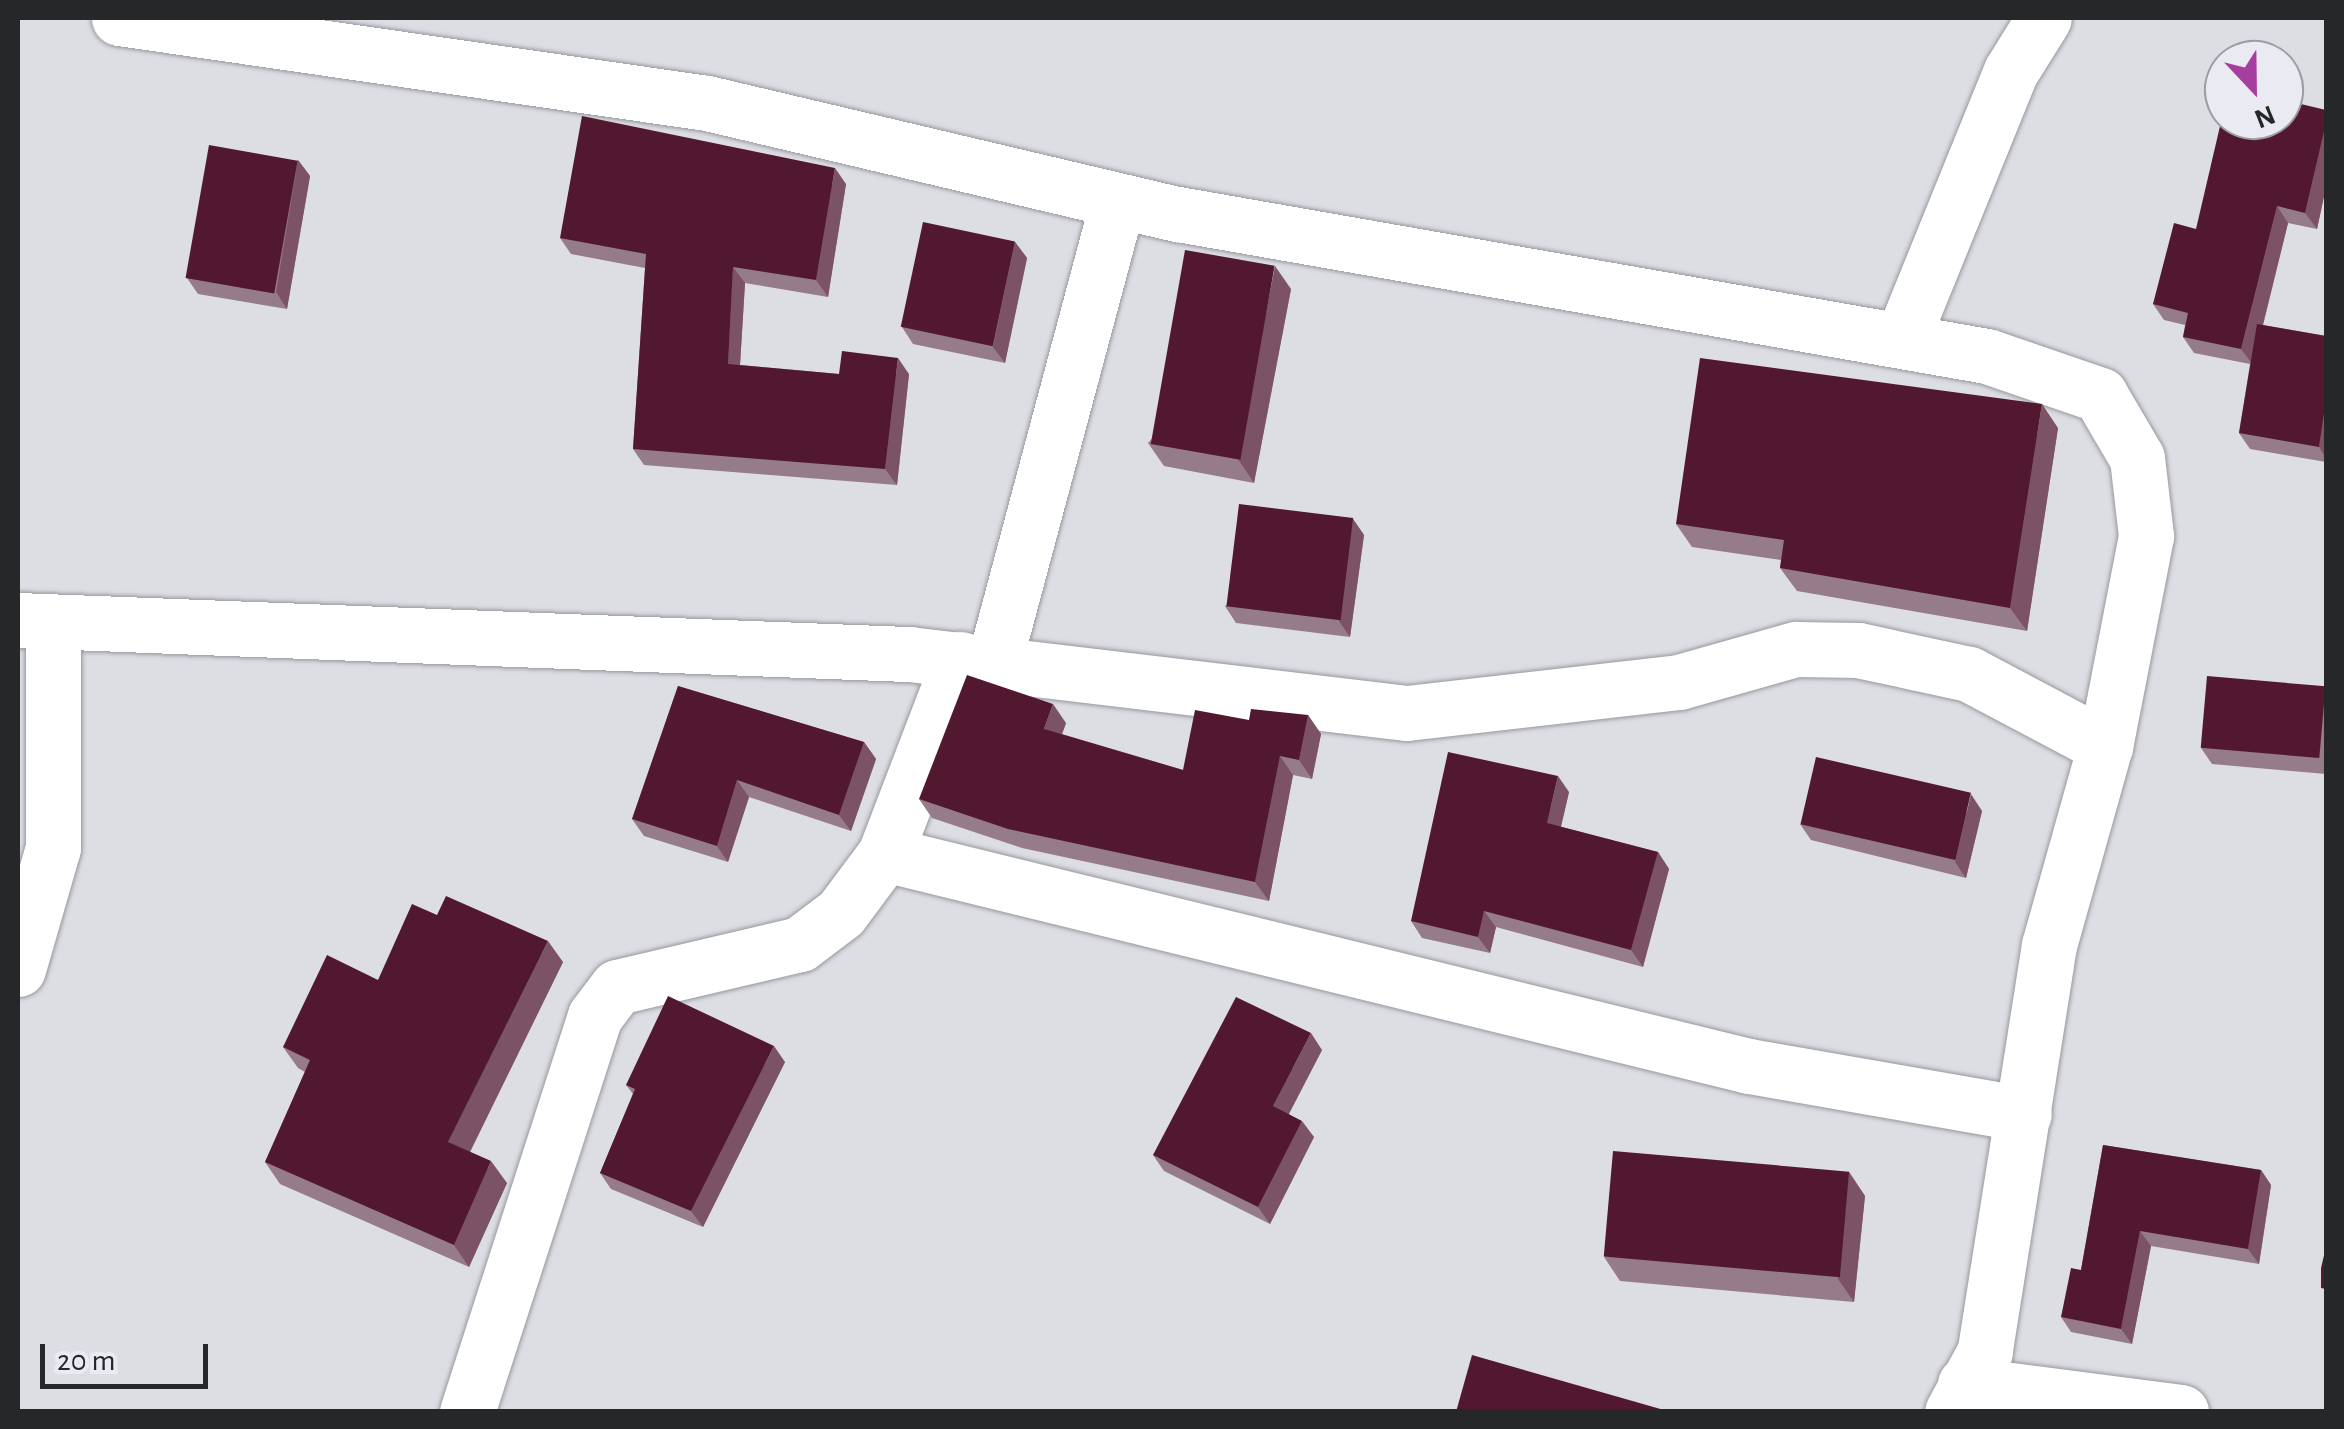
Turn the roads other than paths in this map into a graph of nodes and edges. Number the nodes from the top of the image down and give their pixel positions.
1 (119, 18) edge
2 (2044, 18) edge
3 (1118, 200) junction
4 (1902, 339) junction
5 (36, 622) edge
6 (977, 661) junction
7 (2105, 746) junction
8 (885, 854) junction
9 (18, 969) edge
10 (2024, 1114) junction
11 (1958, 1398) edge
12 (467, 1412) edge
13 (2181, 1412) edge

1 - 3 street
2 - 4 street
3 - 4 street
3 - 6 street
4 - 7 street
5 - 6 street
5 - 9 street
6 - 7 street
6 - 8 street
7 - 10 street
8 - 10 street
8 - 12 street
10 - 11 street
11 - 13 street

